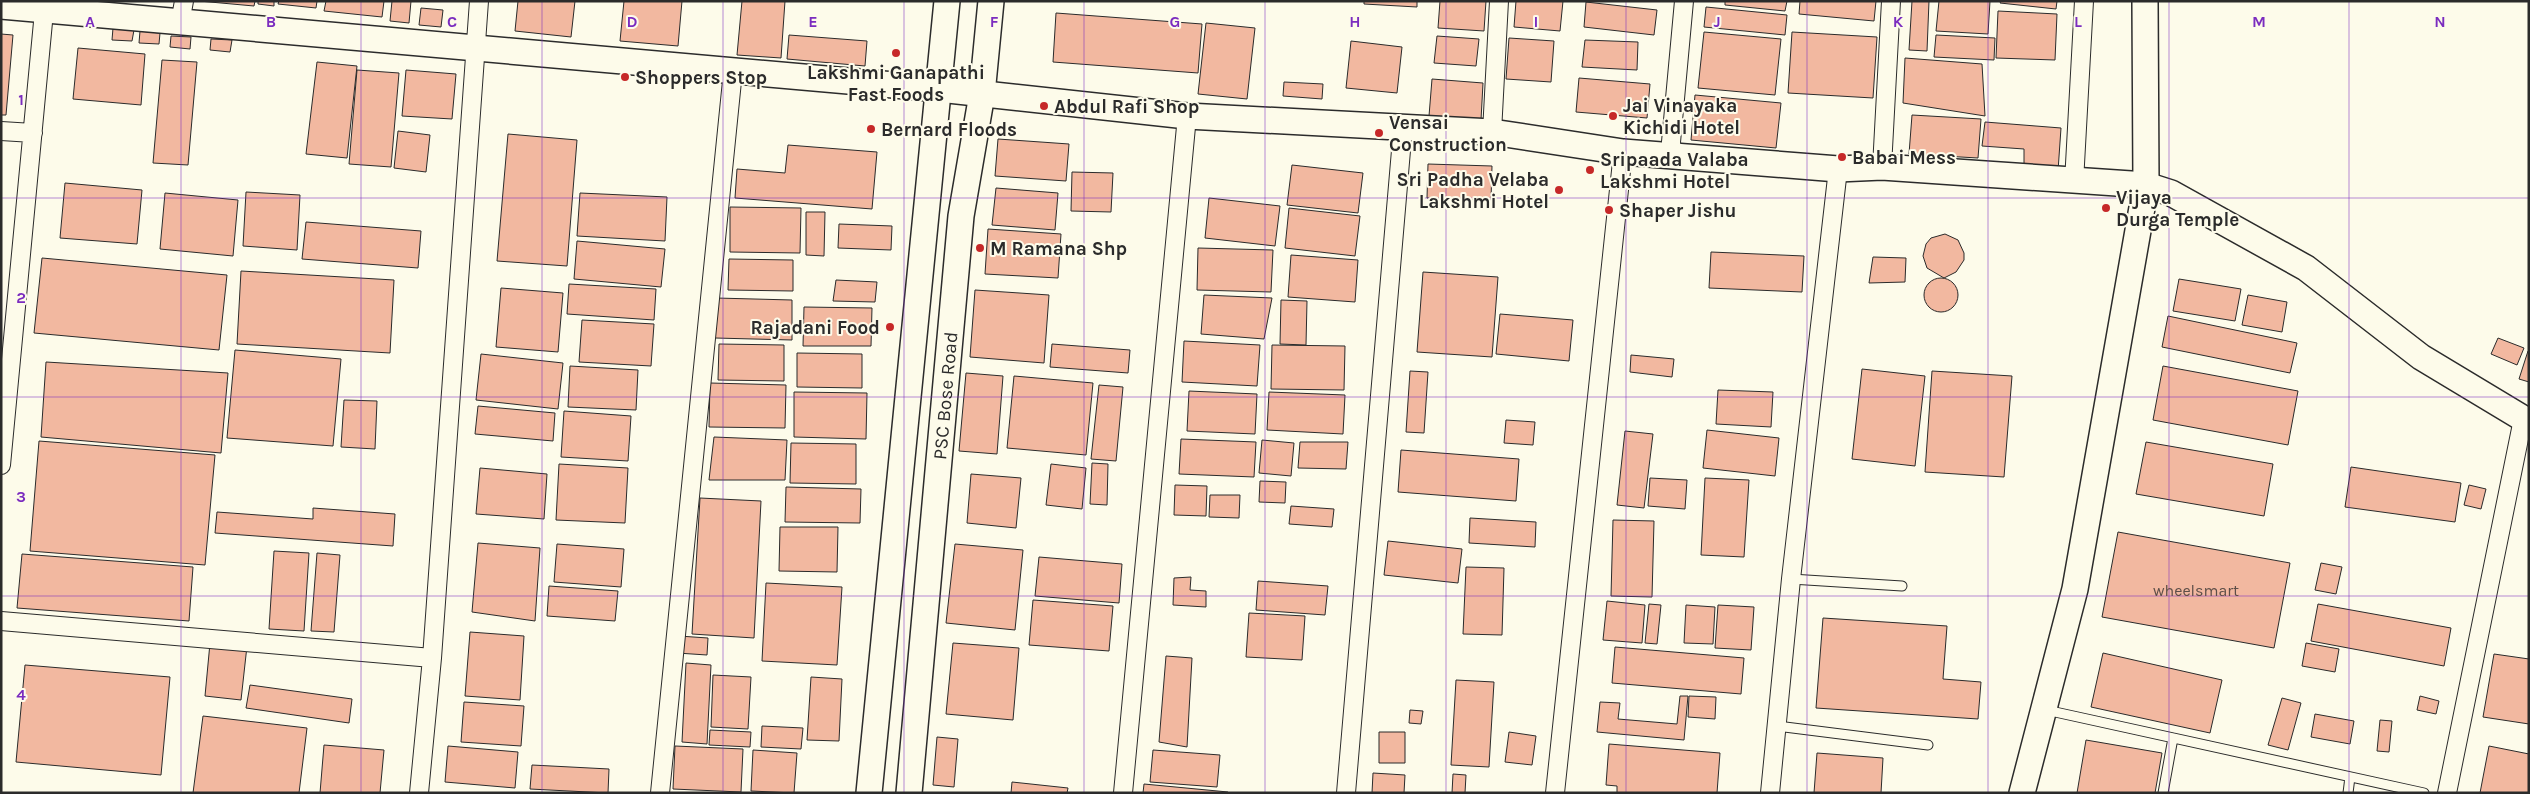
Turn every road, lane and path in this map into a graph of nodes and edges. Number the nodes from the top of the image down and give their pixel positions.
1 (479, 1) edge
2 (947, 1) edge
3 (991, 1) edge
4 (1499, 1) edge
5 (1684, 1) edge
6 (1891, 1) edge
7 (2084, 1) edge
8 (2145, 1) edge
9 (1, 6) edge
10 (44, 6) edge
11 (182, 12) edge
12 (475, 49) junction
13 (733, 71) junction
14 (939, 89) junction
15 (982, 94) junction
16 (1187, 116) junction
17 (1403, 127) junction
18 (1, 132) edge
19 (1492, 132) junction
20 (33, 133) junction
21 (1622, 152) junction
22 (1672, 154) junction
23 (1882, 166) junction
24 (1838, 169) junction
25 (2074, 182) junction
26 (2146, 185) junction
27 (2526, 420) edge
28 (1, 466) edge
29 (1791, 579) junction
30 (1902, 586) dead end
31 (1, 621) edge
32 (432, 658) junction
33 (2043, 710) junction
34 (1777, 726) junction
35 (2173, 738) junction
36 (1928, 745) dead end
37 (2350, 777) junction
38 (419, 793) edge
39 (660, 793) edge
40 (869, 793) edge
41 (910, 793) edge
42 (1123, 793) edge
43 (1346, 793) edge
44 (1555, 793) edge
45 (1770, 793) edge
46 (2022, 793) edge
47 (2163, 793) edge
48 (2348, 793) edge
49 (2424, 793) edge
50 (2447, 793) edge

1 - 12 street
2 - 14 street, PSC Bose Road
3 - 15 street, PSC Bose Road
4 - 19 street
5 - 22 street
6 - 23 street
7 - 25 street
8 - 26 street
9 - 10 street
10 - 11 street
10 - 20 street
11 - 12 street
12 - 13 street
12 - 32 street
13 - 14 street
13 - 39 street
14 - 15 street
14 - 40 street, PSC Bose Road
15 - 16 street
15 - 41 street, PSC Bose Road
16 - 17 street
16 - 42 street
17 - 19 street
17 - 43 street
18 - 20 street
19 - 21 street
20 - 28 street
21 - 22 street
21 - 44 street
22 - 24 street
23 - 24 street
23 - 25 street
24 - 29 street
25 - 26 street
26 - 27 street
26 - 33 street
27 - 50 street
29 - 30 lane
29 - 34 street
31 - 32 street
32 - 38 street
33 - 35 lane
33 - 46 street
34 - 36 lane
34 - 45 street
35 - 37 lane
35 - 47 lane
37 - 48 lane
37 - 49 lane

